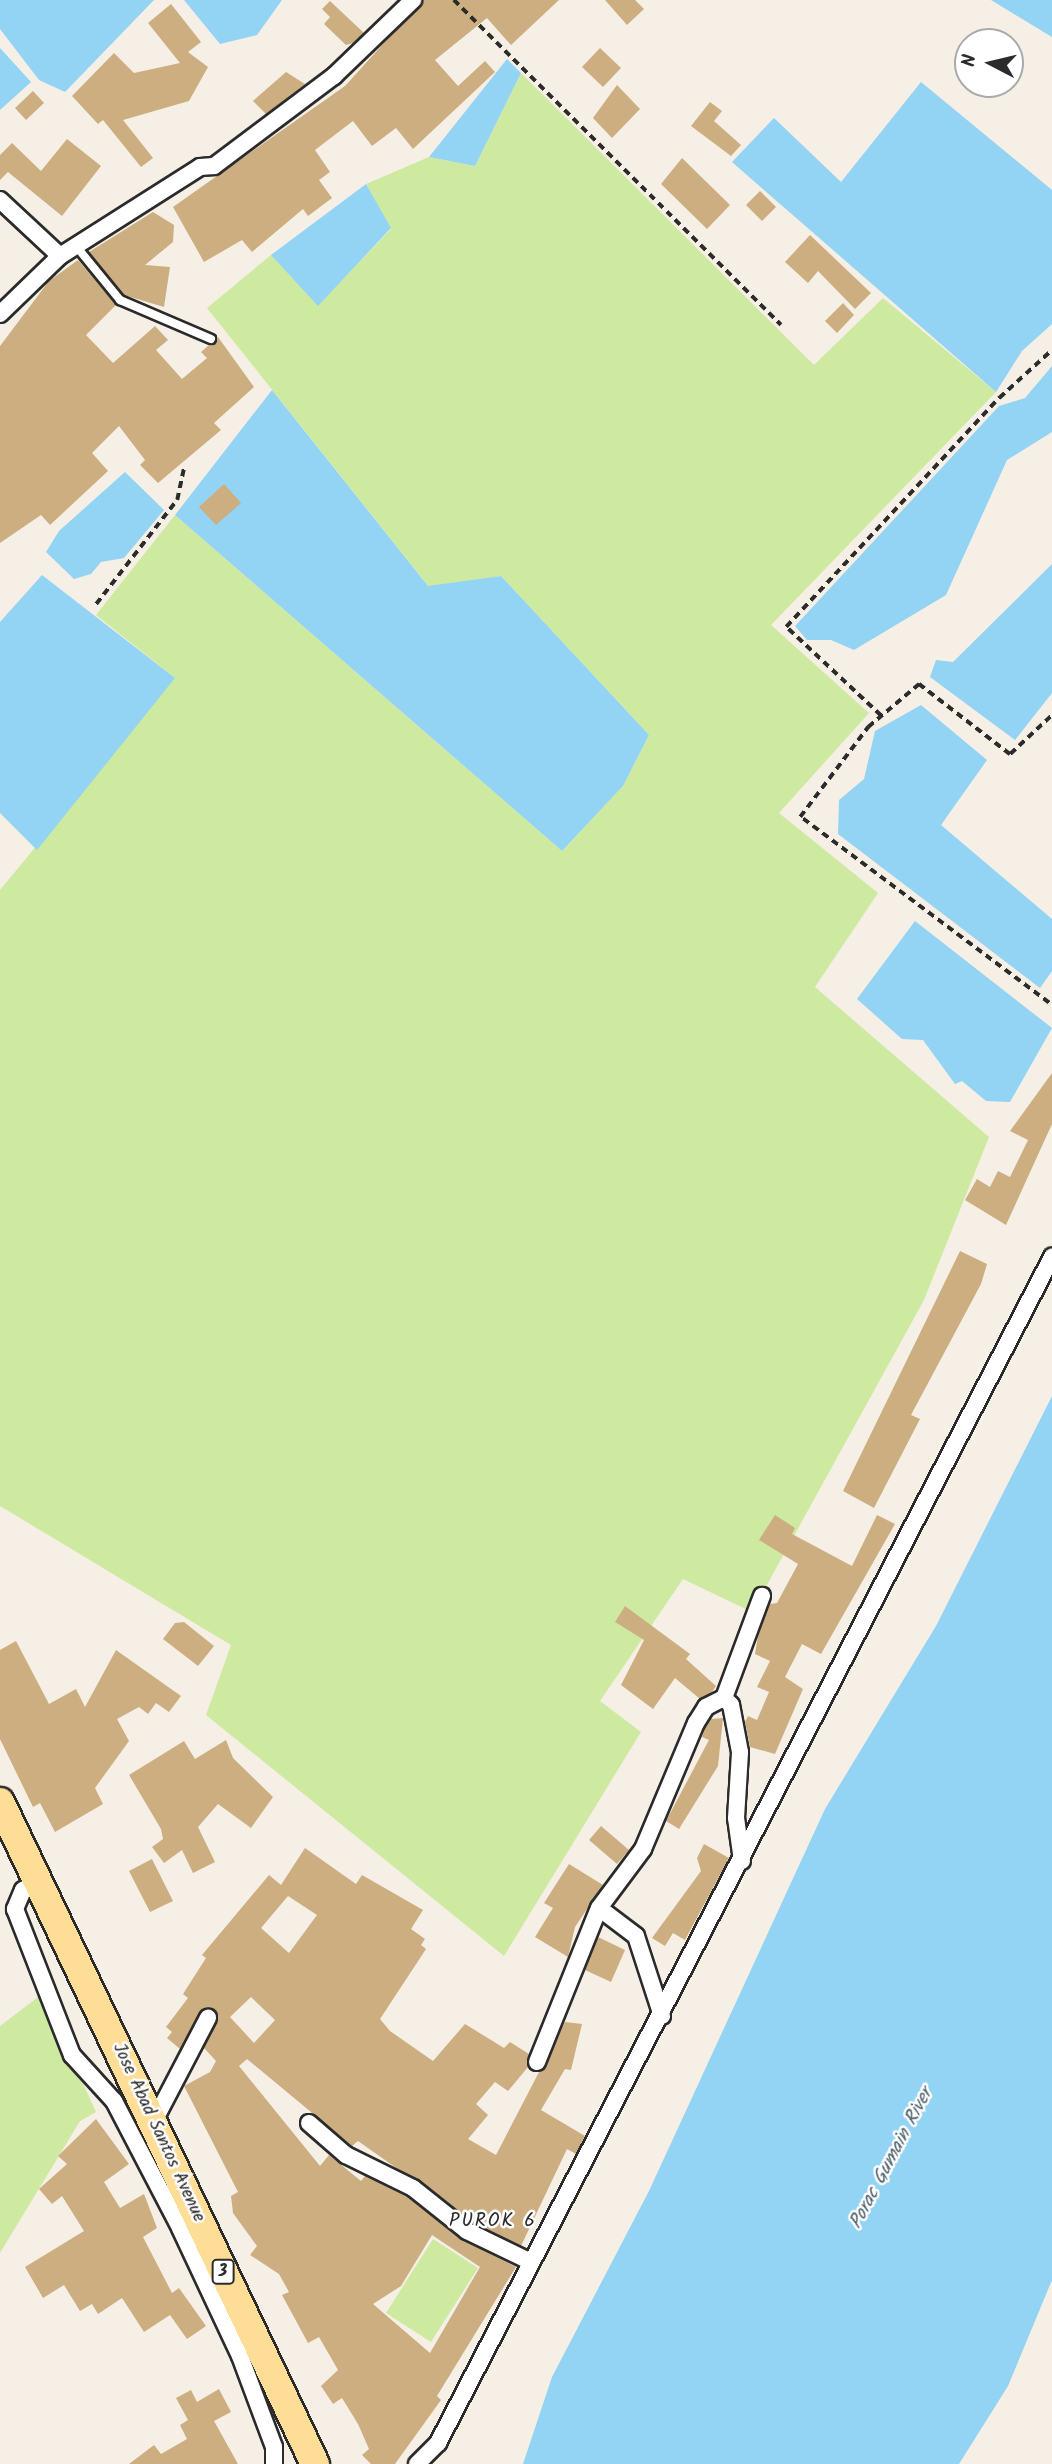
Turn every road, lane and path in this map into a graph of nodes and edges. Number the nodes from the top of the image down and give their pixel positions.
1 (413, 0) edge
2 (454, 0) edge
3 (0, 200) edge
4 (76, 246) junction
5 (60, 257) junction
6 (0, 314) edge
7 (781, 325) dead end
8 (211, 339) dead end
9 (1052, 350) edge
10 (184, 467) dead end
11 (96, 604) dead end
12 (1052, 715) edge
13 (881, 716) junction
14 (1049, 1003) dead end
15 (1052, 1257) edge
16 (762, 1597) dead end
17 (724, 1698) junction
18 (0, 1802) edge
19 (742, 1861) junction
20 (38, 1882) junction
21 (599, 1908) junction
22 (662, 2016) junction
23 (208, 2018) dead end
24 (537, 2062) dead end
25 (153, 2123) junction
26 (309, 2123) dead end
27 (531, 2262) junction
28 (274, 2464) edge
29 (315, 2464) edge
30 (417, 2464) edge

1 - 4 street
2 - 7 path
3 - 5 street
4 - 5 street
4 - 8 lane
5 - 6 street
9 - 13 path
10 - 11 path
12 - 13 path
13 - 14 path
15 - 19 street
16 - 17 street
17 - 19 street
17 - 21 street
18 - 20 highway, Jose Abad Santos Avenue / 3
19 - 22 street
20 - 25 highway, Jose Abad Santos Avenue / 3
20 - 28 street
21 - 22 street
21 - 24 street
22 - 27 street
23 - 25 street
25 - 29 highway, Jose Abad Santos Avenue / 3
26 - 27 street
27 - 30 street

